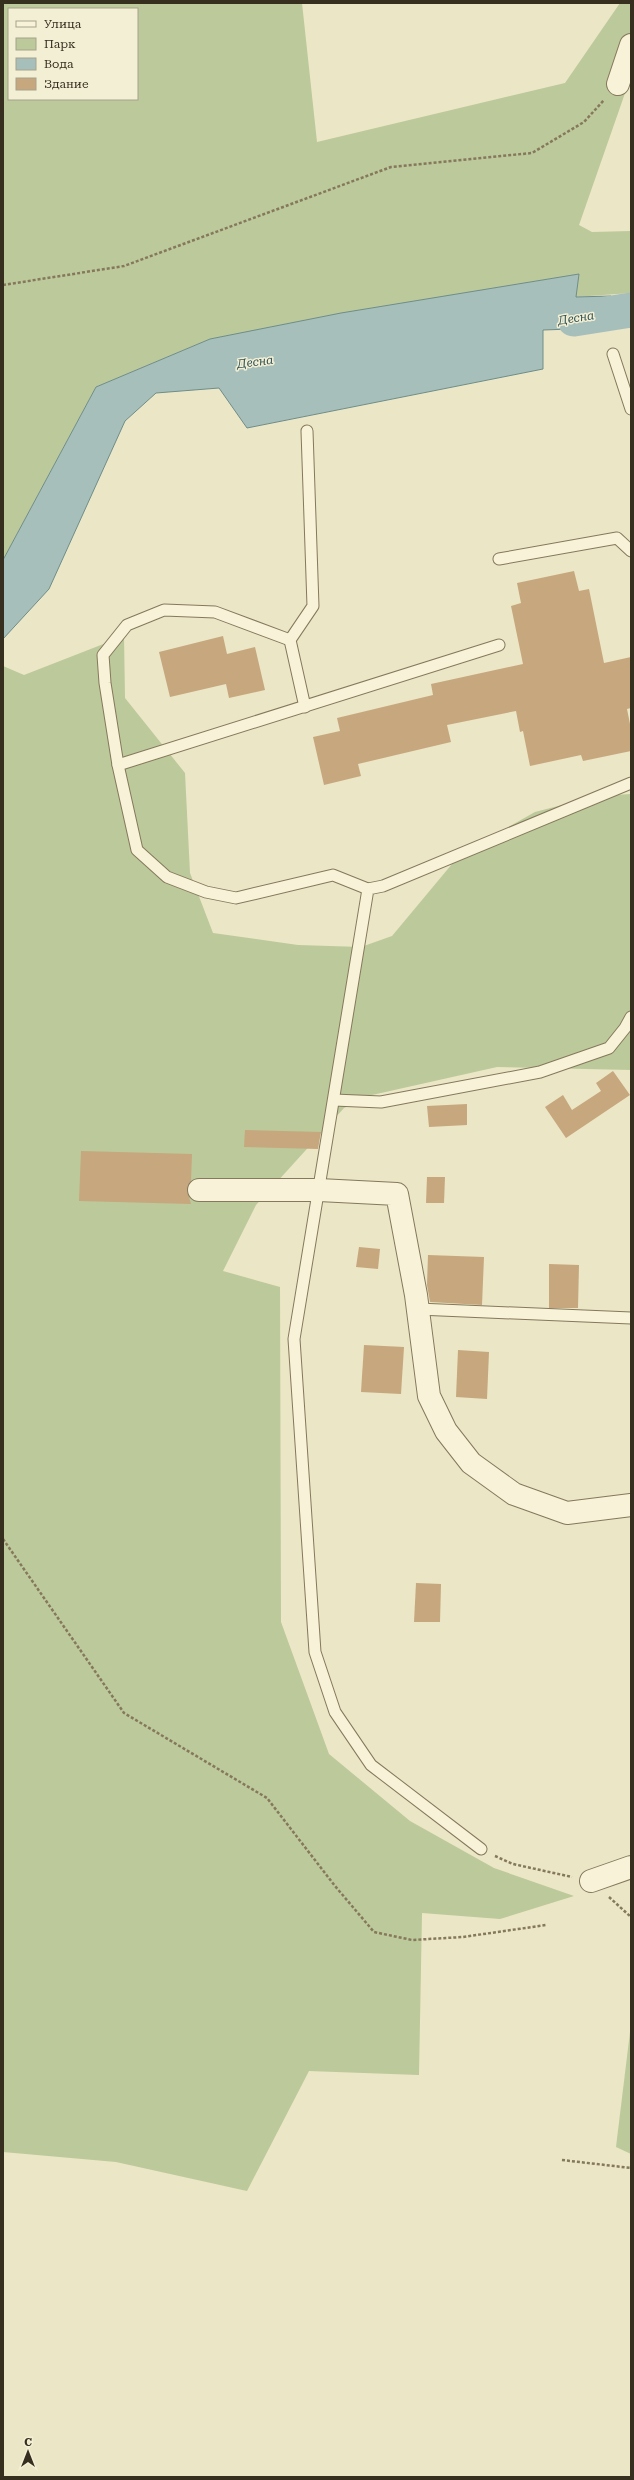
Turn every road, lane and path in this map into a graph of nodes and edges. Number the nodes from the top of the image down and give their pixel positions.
1 (631, 45) edge
2 (618, 84) joint
3 (3, 285) edge
4 (613, 354) dead end
5 (631, 409) edge
6 (307, 431) dead end
7 (631, 551) edge
8 (499, 558) dead end
9 (290, 640) junction
10 (499, 645) dead end
11 (305, 707) junction
12 (118, 765) junction
13 (631, 783) edge
14 (368, 889) junction
15 (631, 1017) edge
16 (334, 1100) junction
17 (200, 1190) dead end
18 (319, 1190) junction
19 (418, 1309) junction
20 (631, 1318) edge
21 (631, 1505) edge
22 (3, 1540) edge
23 (481, 1849) joint
24 (631, 1867) edge
25 (591, 1881) junction
26 (631, 1916) edge
27 (546, 1925) dead end
28 (562, 2160) dead end
29 (631, 2168) edge

1 - 2 street
2 - 3 path
4 - 5 lane
6 - 9 lane
7 - 8 lane
9 - 11 lane
9 - 12 lane
10 - 11 lane
11 - 12 lane
12 - 14 lane
13 - 14 lane
14 - 16 lane
15 - 16 lane
16 - 18 lane
17 - 18 street
18 - 19 street
18 - 23 lane
19 - 20 lane
19 - 21 street
22 - 27 path
23 - 25 path
24 - 25 street
25 - 26 path
28 - 29 path

